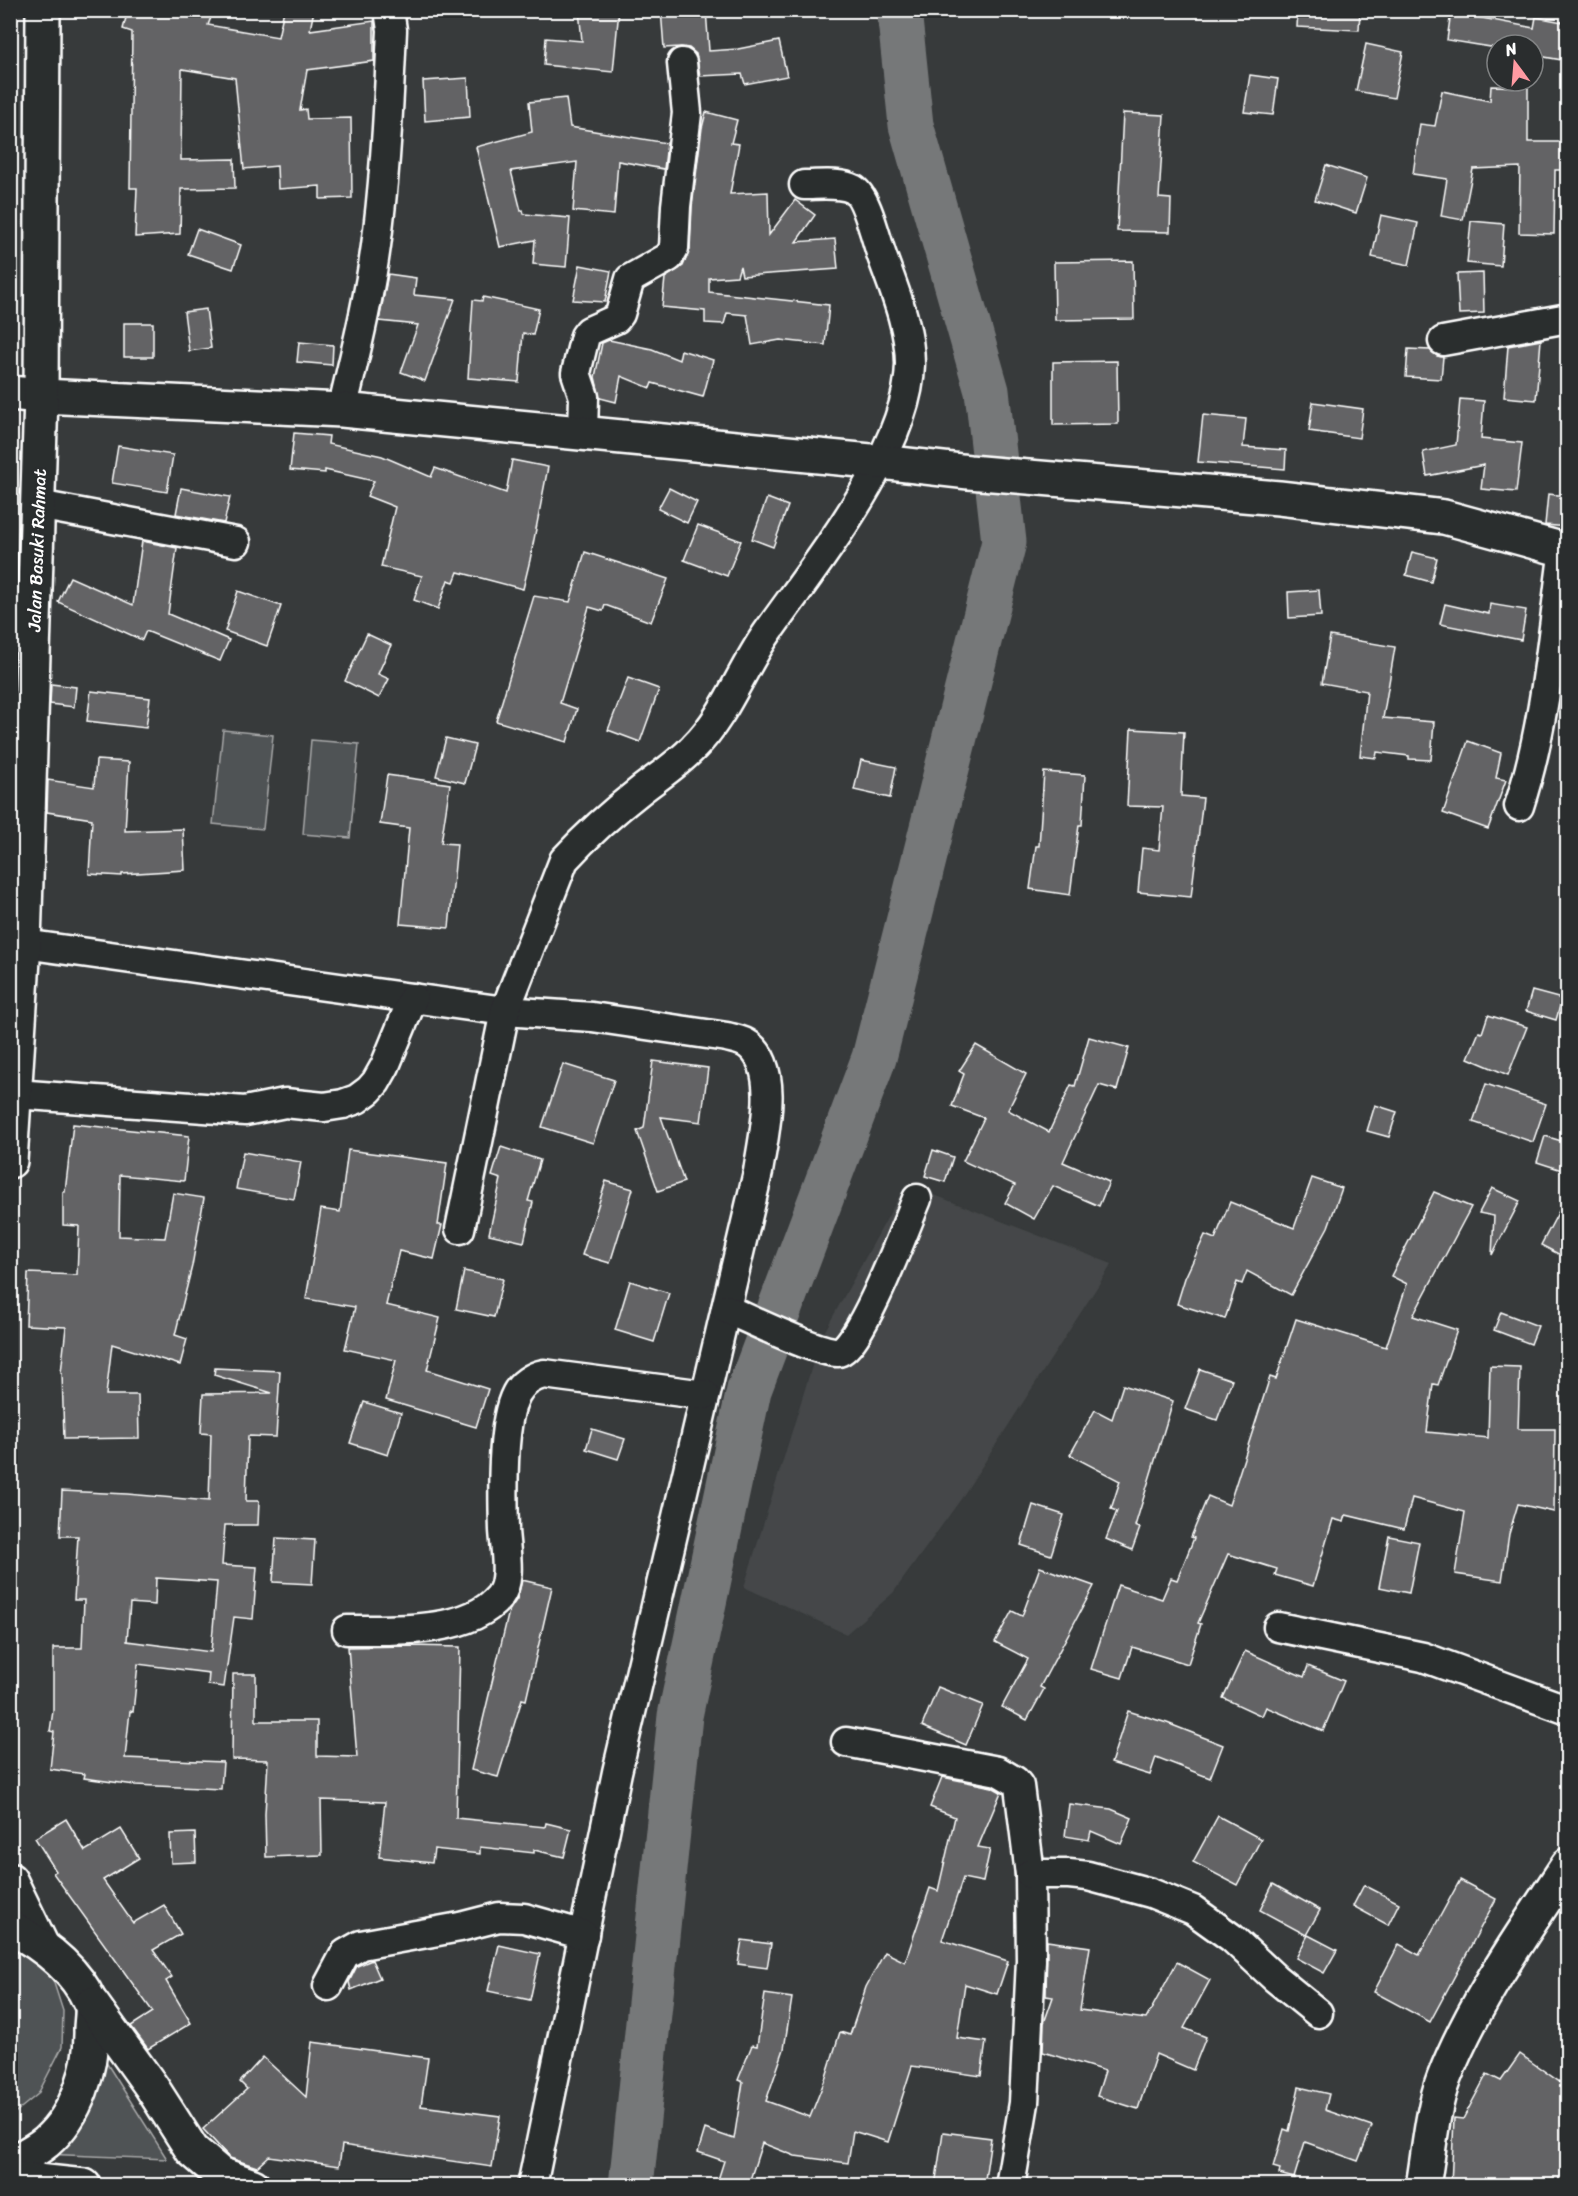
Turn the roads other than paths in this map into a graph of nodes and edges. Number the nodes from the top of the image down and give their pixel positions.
1 (44, 10) edge
2 (389, 10) edge
3 (682, 63) dead end
4 (804, 185) dead end
5 (1568, 318) edge
6 (1443, 341) dead end
7 (26, 395) edge
8 (342, 410) junction
9 (583, 432) junction
10 (881, 462) junction
11 (38, 505) junction
12 (236, 542) dead end
13 (1566, 550) edge
14 (1519, 806) dead end
15 (19, 965) edge
16 (413, 998) junction
17 (505, 1011) junction
18 (15, 1094) junction
19 (10, 1161) edge
20 (917, 1199) dead end
21 (460, 1229) dead end
22 (726, 1309) junction
23 (705, 1395) junction
24 (1278, 1627) dead end
25 (347, 1630) dead end
26 (1568, 1710) edge
27 (846, 1742) dead end
28 (1568, 1865) edge
29 (1030, 1874) junction
30 (10, 1880) edge
31 (10, 1928) edge
32 (584, 1935) junction
33 (41, 1944) junction
34 (328, 1986) dead end
35 (92, 2004) junction
36 (1318, 2013) dead end
37 (10, 2164) edge
38 (10, 2178) edge
39 (84, 2186) edge
40 (253, 2186) edge
41 (532, 2186) edge
42 (1010, 2186) edge
43 (1424, 2186) edge

1 - 7 main road, Jalan Basuki Rahmat
2 - 8 street
3 - 9 street
4 - 10 street
5 - 6 street
7 - 8 main road
7 - 11 main road, Jalan Basuki Rahmat
8 - 9 main road
9 - 10 main road
10 - 13 main road
10 - 17 street
11 - 12 street
11 - 15 main road, Jalan Basuki Rahmat
13 - 14 street
15 - 16 street
15 - 18 main road, Jalan Basuki Rahmat
16 - 17 street
16 - 18 street
17 - 21 street
17 - 22 street
18 - 19 main road, Jalan Basuki Rahmat
20 - 22 street
22 - 23 street
23 - 25 street
23 - 32 street
24 - 26 street
27 - 29 street
28 - 43 main road
29 - 36 street
29 - 42 street
30 - 33 main road
31 - 33 main road
32 - 34 street
32 - 41 street
33 - 35 main road
35 - 37 main road
35 - 40 main road
38 - 39 main road

